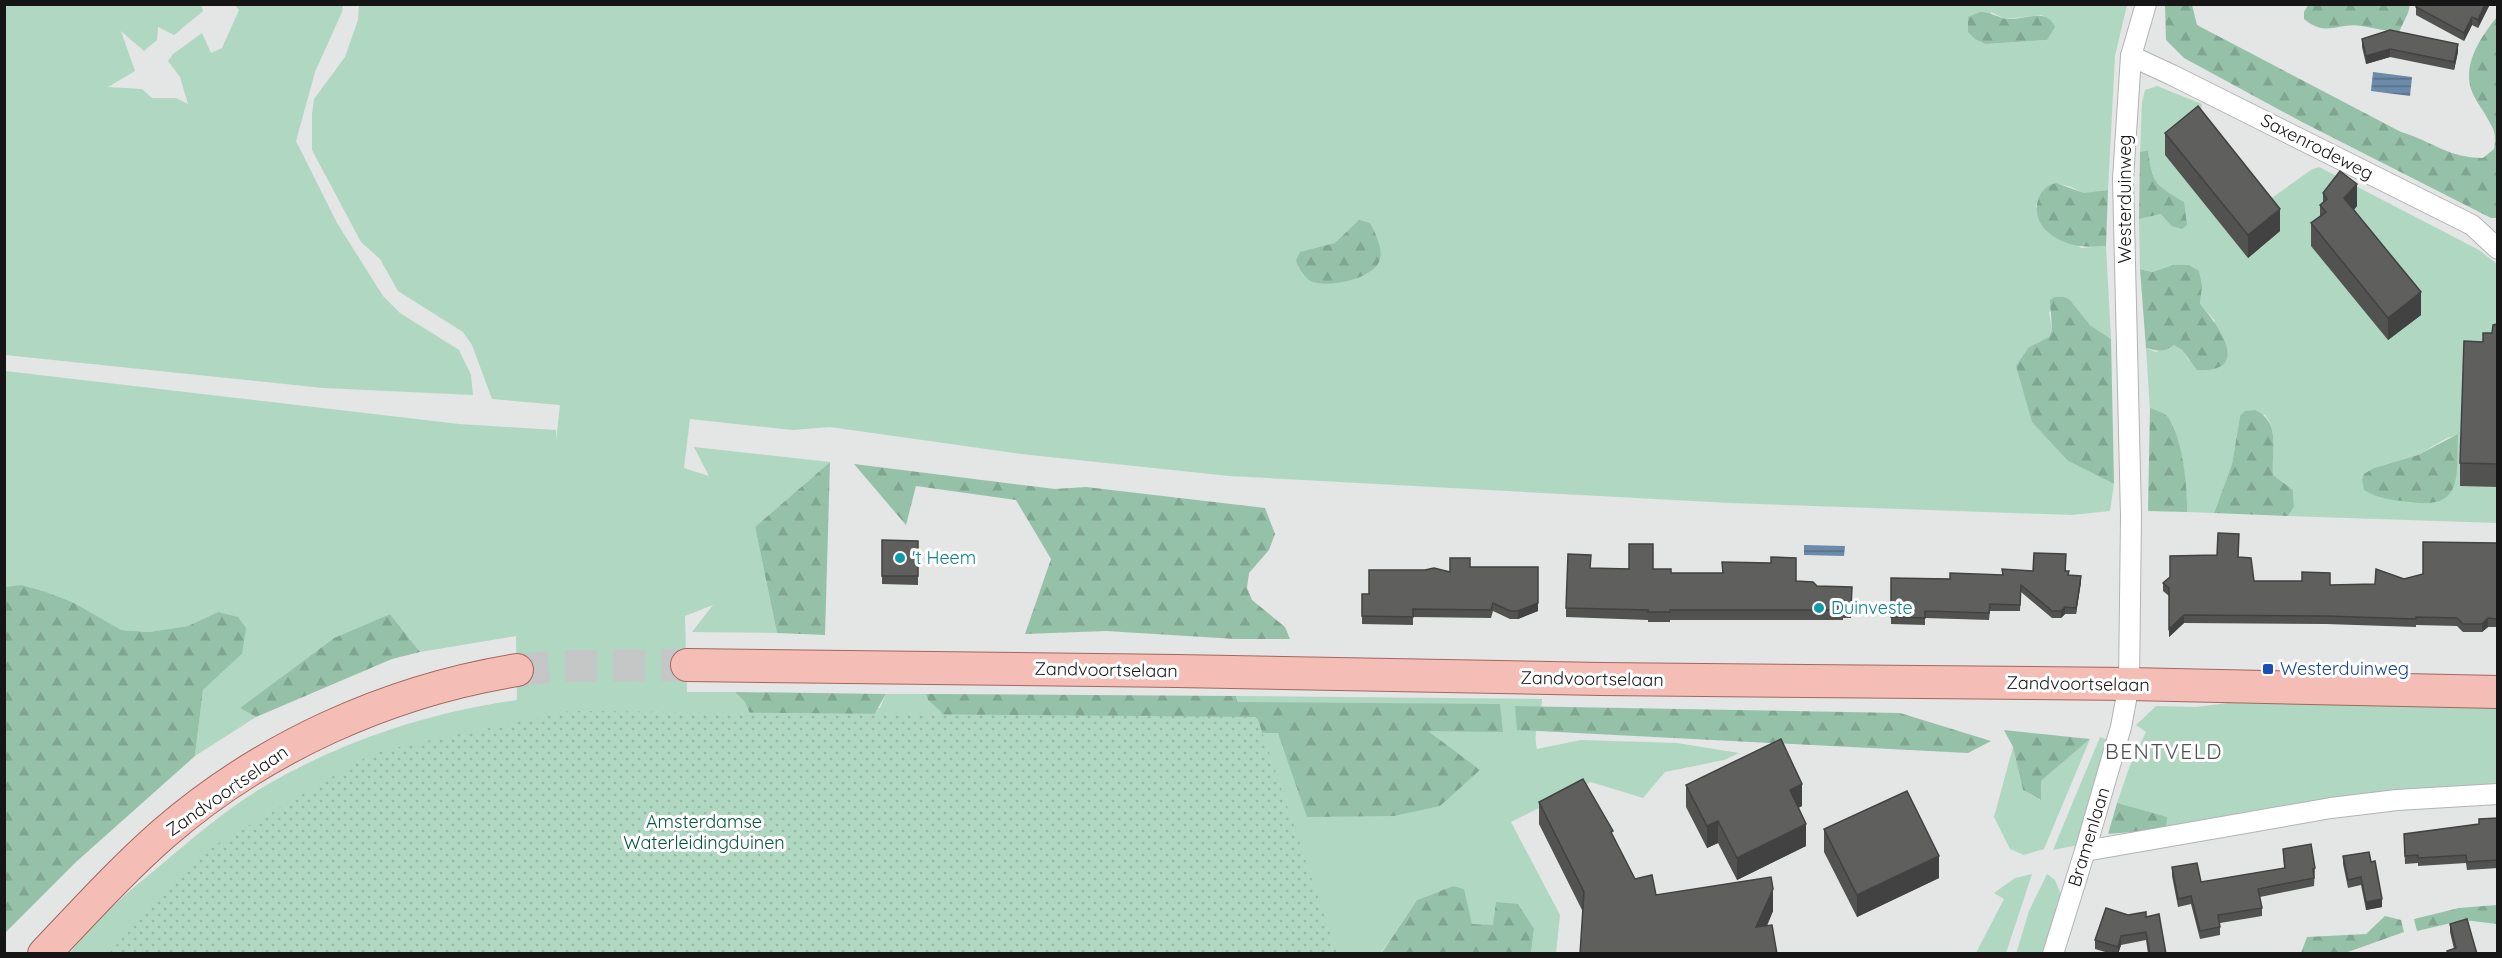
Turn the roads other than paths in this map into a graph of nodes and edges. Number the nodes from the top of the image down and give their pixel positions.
1 (2146, 4) edge
2 (2131, 56) junction
3 (2498, 249) edge
4 (687, 665) tunnel mouth
5 (517, 670) tunnel mouth
6 (2129, 684) junction
7 (2498, 692) edge
8 (2498, 794) edge
9 (2085, 851) junction
10 (44, 954) edge
11 (2053, 954) edge

1 - 2 street, Westerduinweg
2 - 3 street, Saxenrodeweg
2 - 6 street, Westerduinweg
4 - 6 main road, Zandvoortselaan
5 - 10 main road, Zandvoortselaan
6 - 7 main road, Zandvoortselaan
6 - 9 street, Bramenlaan
8 - 9 street
9 - 11 street, Bramenlaan

